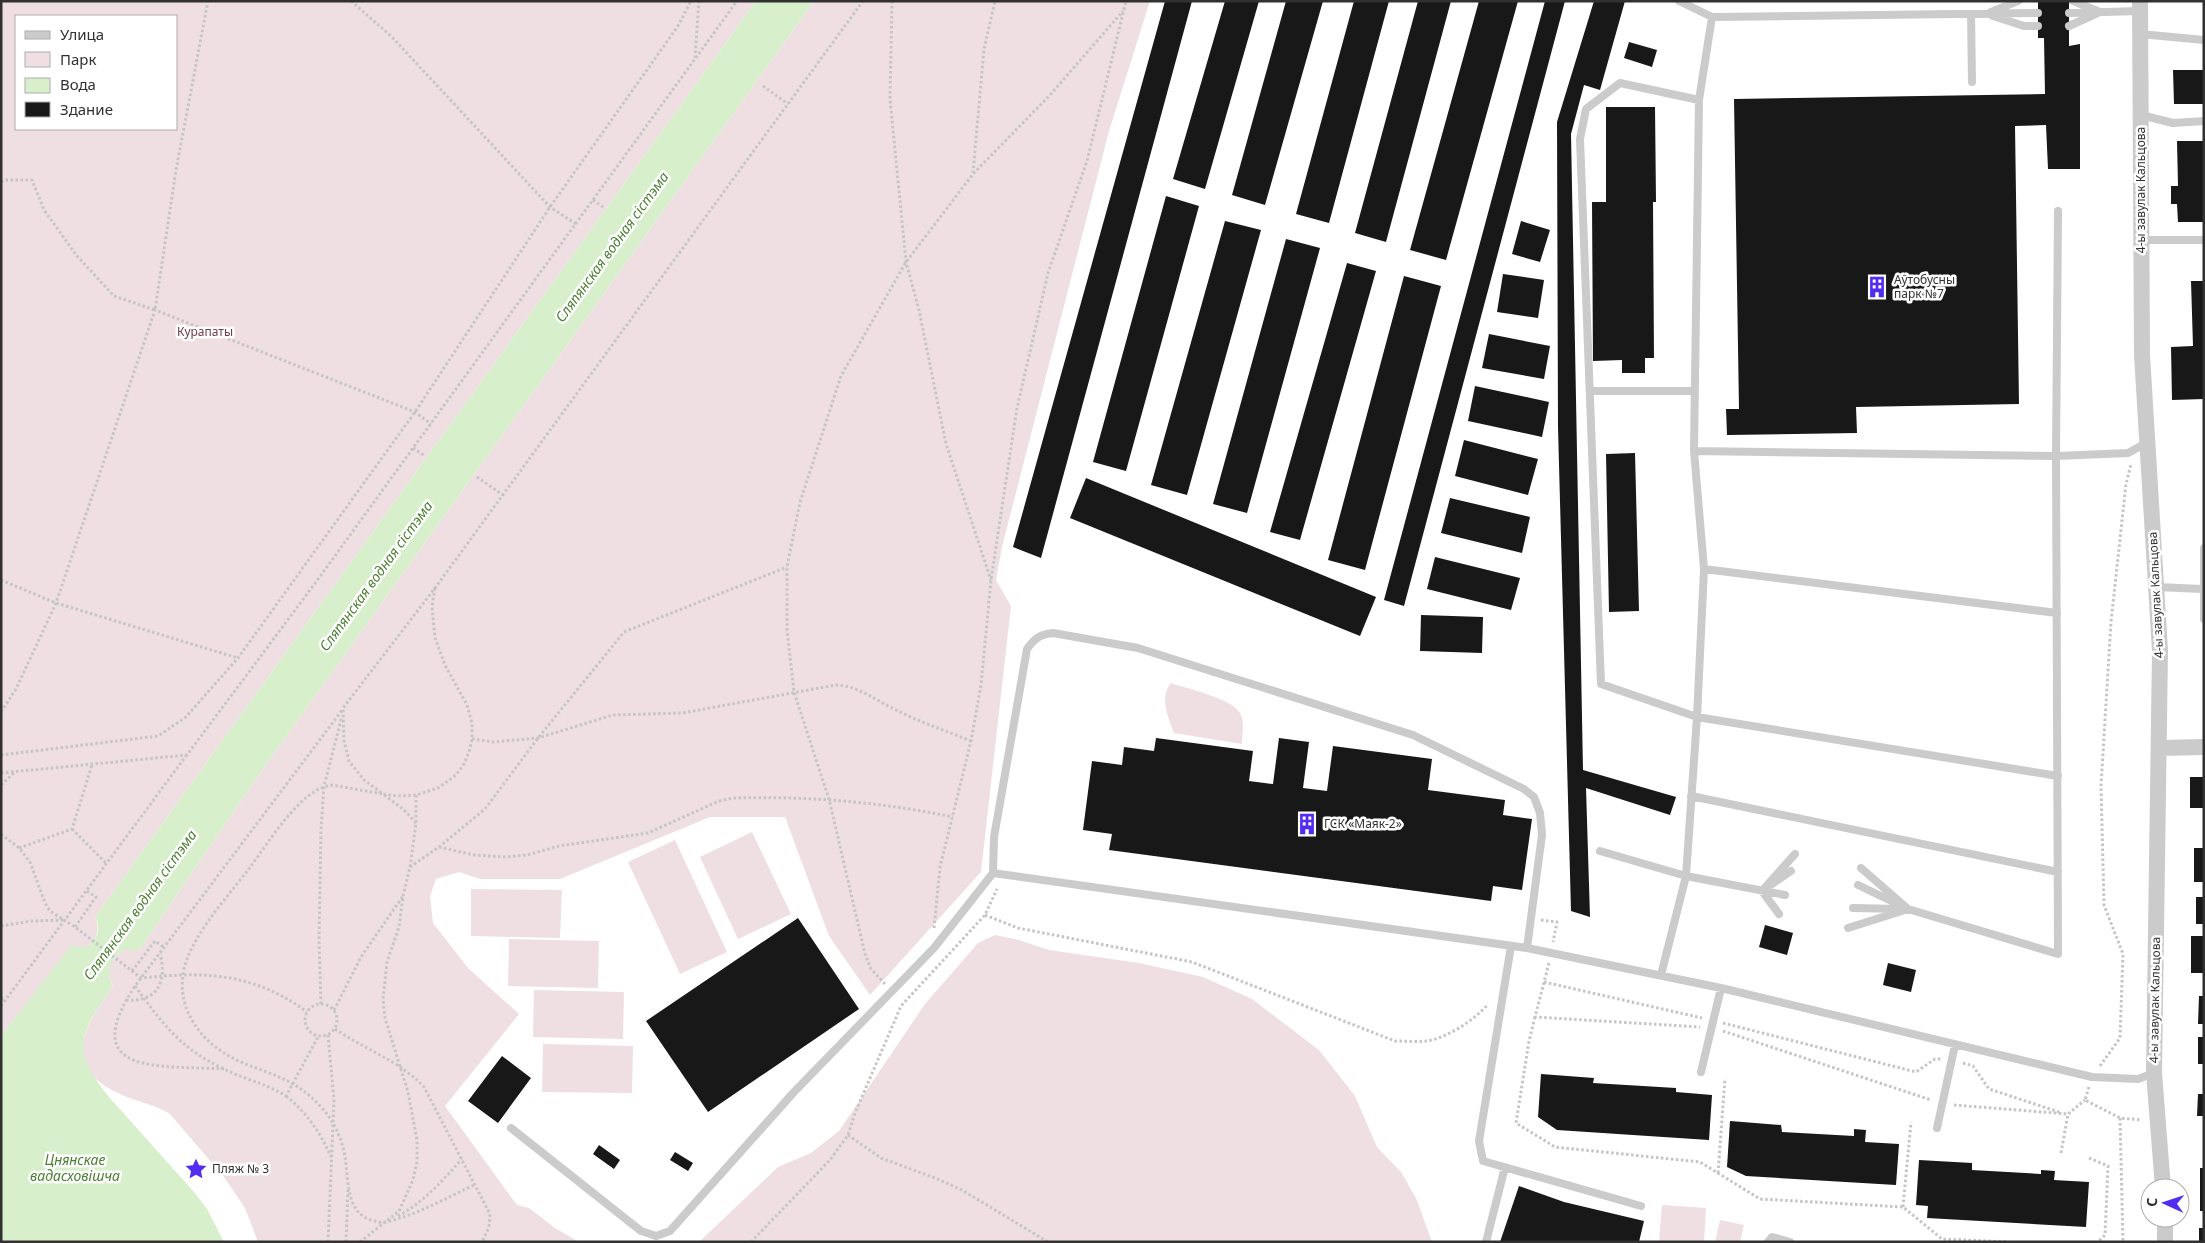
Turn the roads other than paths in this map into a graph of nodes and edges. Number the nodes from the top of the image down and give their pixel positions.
1 (1679, 1) edge
2 (2006, 1) edge
3 (2018, 1) edge
4 (2074, 1) edge
5 (2086, 1) edge
6 (2140, 6) edge
7 (2100, 12) junction
8 (2038, 13) dead end
9 (2069, 13) dead end
10 (1971, 14) junction
11 (1986, 14) junction
12 (1712, 17) junction
13 (2038, 26) dead end
14 (2069, 26) dead end
15 (2140, 34) junction
16 (2204, 40) edge
17 (1972, 82) dead end
18 (1699, 100) junction
19 (2141, 115) junction
20 (2204, 121) edge
21 (2058, 211) dead end
22 (2142, 240) junction
23 (2204, 240) edge
24 (1590, 391) junction
25 (1695, 391) junction
26 (2142, 446) junction
27 (1694, 451) junction
28 (2056, 456) junction
29 (2204, 548) edge
30 (1704, 569) junction
31 (2156, 587) junction
32 (2202, 589) junction
33 (2057, 613) junction
34 (2204, 619) edge
35 (1697, 717) junction
36 (2204, 747) edge
37 (2160, 748) junction
38 (2058, 776) junction
39 (1691, 796) junction
40 (1600, 852) dead end
41 (1795, 854) dead end
42 (1861, 868) dead end
43 (1791, 871) dead end
44 (2058, 872) junction
45 (993, 873) junction
46 (1686, 876) junction
47 (1858, 885) dead end
48 (1762, 890) junction
49 (1785, 895) dead end
50 (1853, 908) dead end
51 (1908, 909) junction
52 (1779, 914) dead end
53 (1848, 928) dead end
54 (1511, 946) junction
55 (1528, 948) junction
56 (1660, 975) junction
57 (1721, 988) junction
58 (1954, 1045) junction
59 (1701, 1072) dead end
60 (2154, 1073) junction
61 (511, 1128) dead end
62 (1937, 1128) dead end
63 (1505, 1167) junction
64 (2162, 1178) edge
65 (1641, 1206) dead end
66 (2166, 1228) edge
67 (1486, 1242) edge
68 (1768, 1242) edge
69 (1790, 1242) edge
70 (2165, 1242) edge

1 - 12 lane
2 - 11 lane
3 - 11 lane
4 - 7 lane
5 - 7 lane
6 - 7 lane
6 - 15 street, 4-ы завулак Кальцова
7 - 9 lane
7 - 14 lane
8 - 11 lane
10 - 11 lane
10 - 12 lane
10 - 17 lane
11 - 13 lane
12 - 18 lane
15 - 16 lane
15 - 19 street, 4-ы завулак Кальцова
18 - 24 lane
18 - 25 lane
19 - 20 lane
19 - 22 street, 4-ы завулак Кальцова
21 - 28 lane
22 - 23 lane
22 - 26 street, 4-ы завулак Кальцова
24 - 25 lane
24 - 35 lane
25 - 27 lane
26 - 28 lane
26 - 31 street, 4-ы завулак Кальцова
27 - 28 lane
27 - 30 lane
28 - 33 lane
29 - 32 lane
30 - 33 lane
30 - 35 lane
31 - 32 lane
31 - 37 street, 4-ы завулак Кальцова
32 - 34 lane
33 - 38 lane
35 - 38 lane
35 - 39 lane
36 - 37 street
37 - 60 street, 4-ы завулак Кальцова
38 - 44 lane
39 - 44 lane
39 - 46 lane
40 - 46 lane
41 - 48 lane
42 - 51 lane
43 - 48 lane
44 - 51 lane
45 - 54 lane
45 - 55 lane
45 - 61 lane
46 - 48 lane
46 - 56 lane
47 - 51 lane
48 - 49 lane
48 - 52 lane
50 - 51 lane
51 - 53 lane
54 - 55 lane
54 - 63 lane
55 - 56 lane
56 - 57 lane
57 - 58 lane
57 - 59 lane
58 - 60 lane
58 - 62 lane
60 - 64 street, 4-ы завулак Кальцова
63 - 65 lane
63 - 67 lane
66 - 70 street
68 - 69 lane

